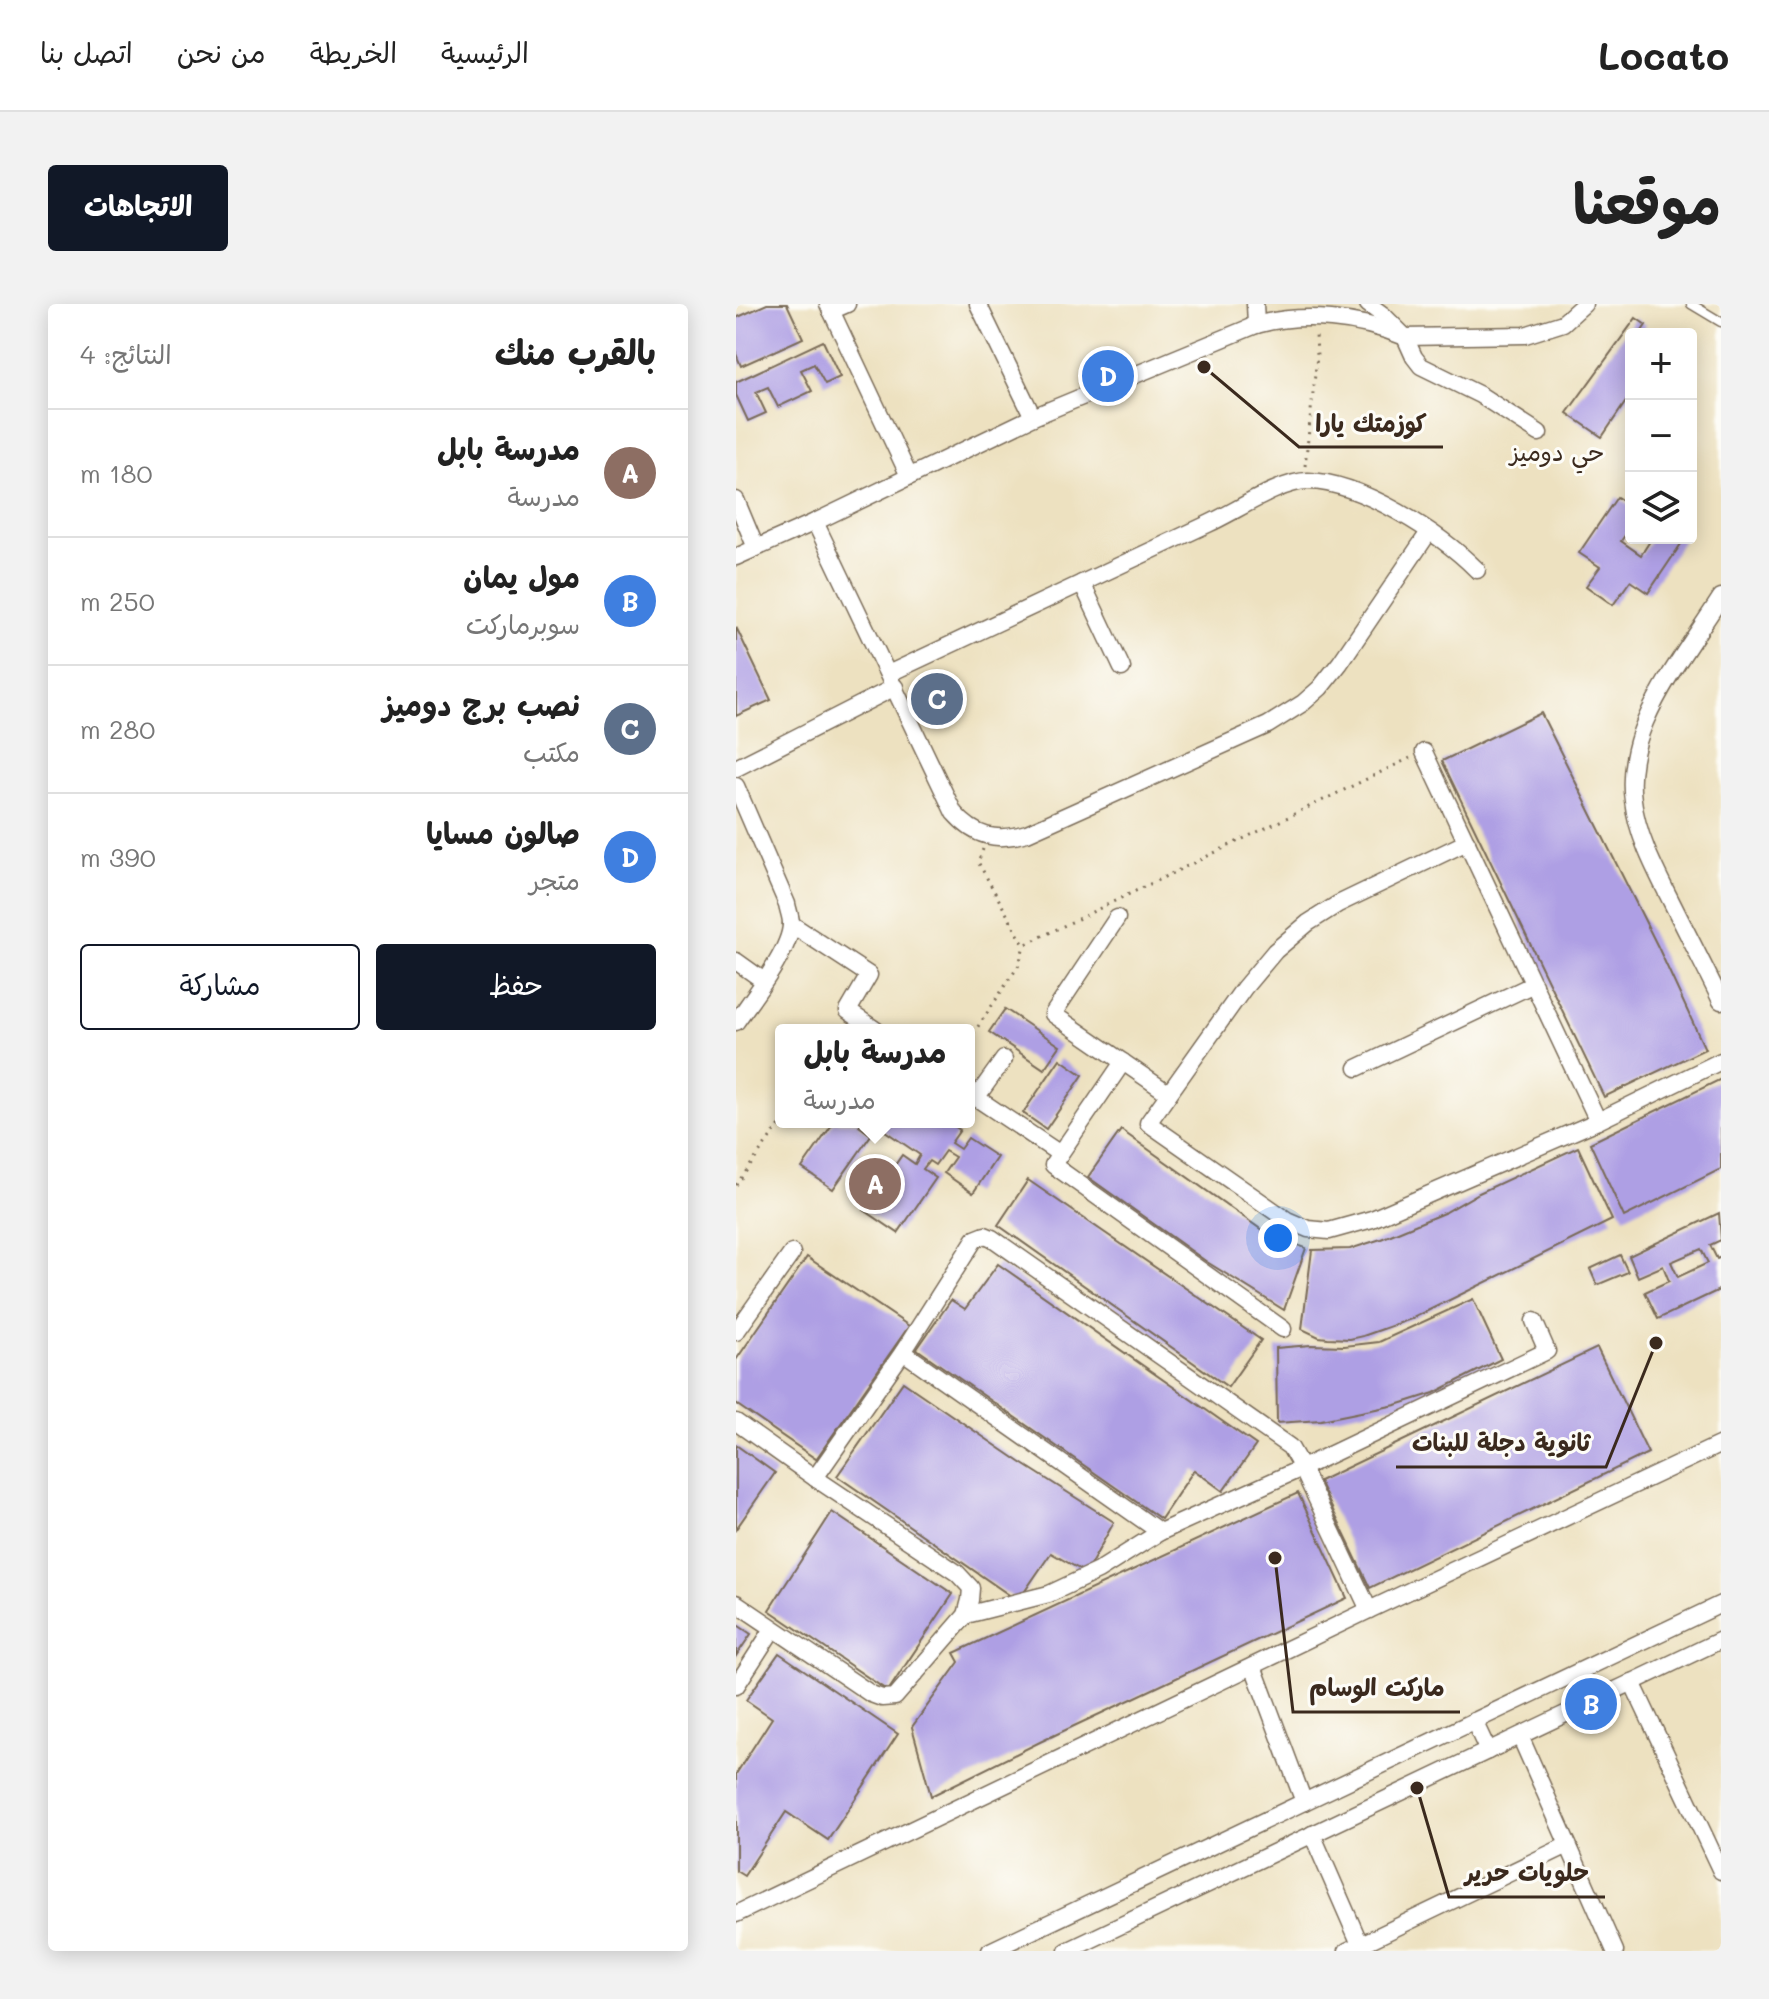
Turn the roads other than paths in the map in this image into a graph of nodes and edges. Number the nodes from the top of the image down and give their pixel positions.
1 (978, 304) edge
2 (1255, 304) edge
3 (1368, 304) edge
4 (1584, 304) edge
5 (1691, 304) edge
6 (835, 306) edge
7 (1386, 310) edge
8 (1721, 322) edge
9 (1256, 325) junction
10 (1405, 337) junction
11 (1033, 417) junction
12 (1539, 433) dead end
13 (909, 476) junction
14 (736, 500) edge
15 (815, 522) junction
16 (1429, 532) junction
17 (756, 548) junction
18 (736, 557) edge
19 (1477, 570) dead end
20 (1082, 583) junction
21 (1721, 597) edge
22 (1122, 668) dead end
23 (892, 680) junction
24 (1424, 752) road end
25 (736, 768) edge
26 (736, 786) edge
27 (1467, 842) junction
28 (1117, 918) dead end
29 (791, 924) junction
30 (736, 961) edge
31 (764, 981) junction
32 (1534, 984) junction
33 (1720, 996) edge
34 (736, 1022) edge
35 (867, 1024) edge
36 (1004, 1059) dead end
37 (1721, 1061) edge
38 (1123, 1062) junction
39 (1357, 1068) dead end
40 (975, 1092) edge
41 (1168, 1093) junction
42 (975, 1097) edge
43 (1598, 1121) junction
44 (1060, 1154) junction
45 (792, 1253) dead end
46 (1534, 1321) dead end
47 (1283, 1329) dead end
48 (736, 1332) edge
49 (903, 1352) junction
50 (736, 1422) edge
51 (1721, 1444) edge
52 (1302, 1468) junction
53 (815, 1478) junction
54 (1160, 1532) junction
55 (736, 1603) edge
56 (1721, 1604) edge
57 (1369, 1610) junction
58 (966, 1615) junction
59 (773, 1629) junction
60 (1721, 1640) edge
61 (1253, 1666) junction
62 (1632, 1682) junction
63 (736, 1686) edge
64 (1474, 1721) junction
65 (1520, 1736) junction
66 (1488, 1751) junction
67 (1304, 1802) junction
68 (1312, 1834) junction
69 (1568, 1845) junction
70 (1721, 1871) edge
71 (736, 1914) edge
72 (1085, 1947) edge
73 (1357, 1949) edge
74 (990, 1951) edge
75 (1067, 1951) edge
76 (1615, 1951) edge

1 - 11 street
2 - 9 street
3 - 7 street
4 - 10 street
5 - 8 lane
6 - 13 street
7 - 10 street
9 - 10 street
9 - 11 street
10 - 12 street
11 - 13 street
13 - 15 street
14 - 17 street
15 - 17 street
15 - 23 street
16 - 19 street
16 - 20 street
16 - 23 street
17 - 18 street
20 - 22 street
20 - 23 street
21 - 33 street
23 - 25 street
24 - 27 street
26 - 29 street
27 - 32 street
27 - 41 street
28 - 38 street
29 - 31 street
29 - 35 street
30 - 31 street
31 - 34 street
32 - 39 street
32 - 43 street
36 - 40 street
37 - 43 street
38 - 41 street
38 - 44 street
41 - 43 street
42 - 44 street
44 - 47 street
45 - 48 street
46 - 52 street
49 - 52 street
49 - 53 street
49 - 54 street
50 - 53 street
51 - 57 street
52 - 54 street
52 - 57 street
53 - 58 street
54 - 58 street
55 - 59 street
56 - 64 street
57 - 61 street
58 - 59 street
59 - 63 street
60 - 62 street
61 - 67 street
61 - 71 street
62 - 65 street
62 - 70 street
64 - 66 street
64 - 67 street
65 - 66 street
65 - 69 street
66 - 68 street
67 - 74 street
68 - 72 street
68 - 73 street
69 - 73 street
69 - 76 street
72 - 75 street

